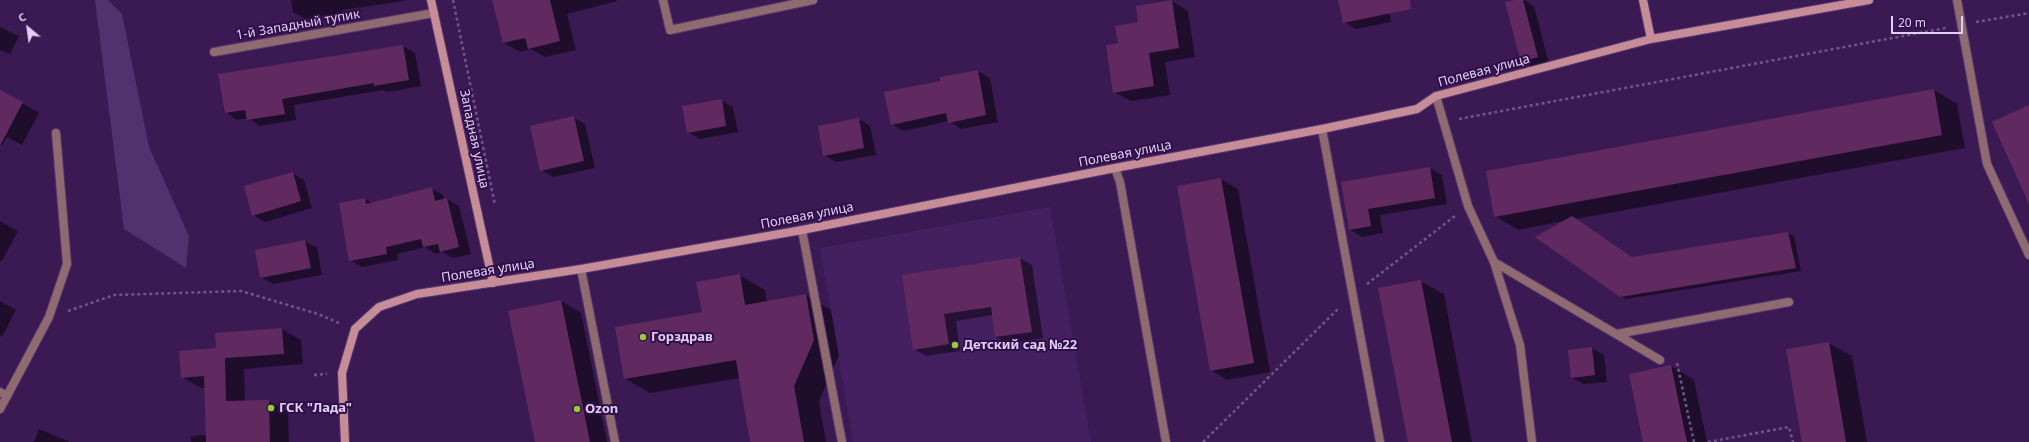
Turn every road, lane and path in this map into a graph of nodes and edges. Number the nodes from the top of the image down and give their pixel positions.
1 (431, 0) edge
2 (454, 0) edge
3 (663, 0) edge
4 (813, 0) edge
5 (1643, 0) edge
6 (1868, 0) edge
7 (1957, 0) edge
8 (434, 13) junction
9 (1652, 39) junction
10 (214, 52) dead end
11 (1436, 96) junction
12 (1322, 129) junction
13 (56, 133) dead end
14 (1115, 168) junction
15 (1468, 206) junction
16 (496, 210) dead end
17 (802, 230) junction
18 (2029, 255) edge
19 (1494, 262) junction
20 (581, 269) junction
21 (493, 283) junction
22 (1352, 295) junction
23 (1789, 302) dead end
24 (49, 318) junction
25 (355, 329) junction
26 (1617, 334) junction
27 (1660, 360) joint
28 (4, 394) edge
29 (0, 409) edge
30 (345, 442) edge
31 (615, 442) edge
32 (842, 442) edge
33 (1166, 442) edge
34 (1203, 442) edge
35 (1380, 442) edge
36 (1532, 442) edge
37 (1694, 442) edge
38 (1708, 442) edge
39 (1793, 442) edge

1 - 8 street, Западная улица
2 - 16 path
3 - 4 street
5 - 9 street
6 - 9 street, Полевая улица
7 - 18 street
8 - 10 street, 1-й Западный тупик
8 - 21 street, Западная улица
9 - 11 street, Полевая улица
11 - 12 street, Полевая улица
11 - 15 street
12 - 14 street, Полевая улица
12 - 22 street
13 - 24 street
14 - 17 street, Полевая улица
14 - 33 street
15 - 19 street
15 - 22 path
17 - 20 street, Полевая улица
17 - 32 street
19 - 26 street
19 - 36 street
20 - 21 street, Полевая улица
20 - 31 street
21 - 25 street, Полевая улица
22 - 34 path
22 - 35 street
23 - 26 street
24 - 25 path
24 - 28 street
25 - 30 street
26 - 27 street
27 - 37 path
28 - 29 street
38 - 39 path

